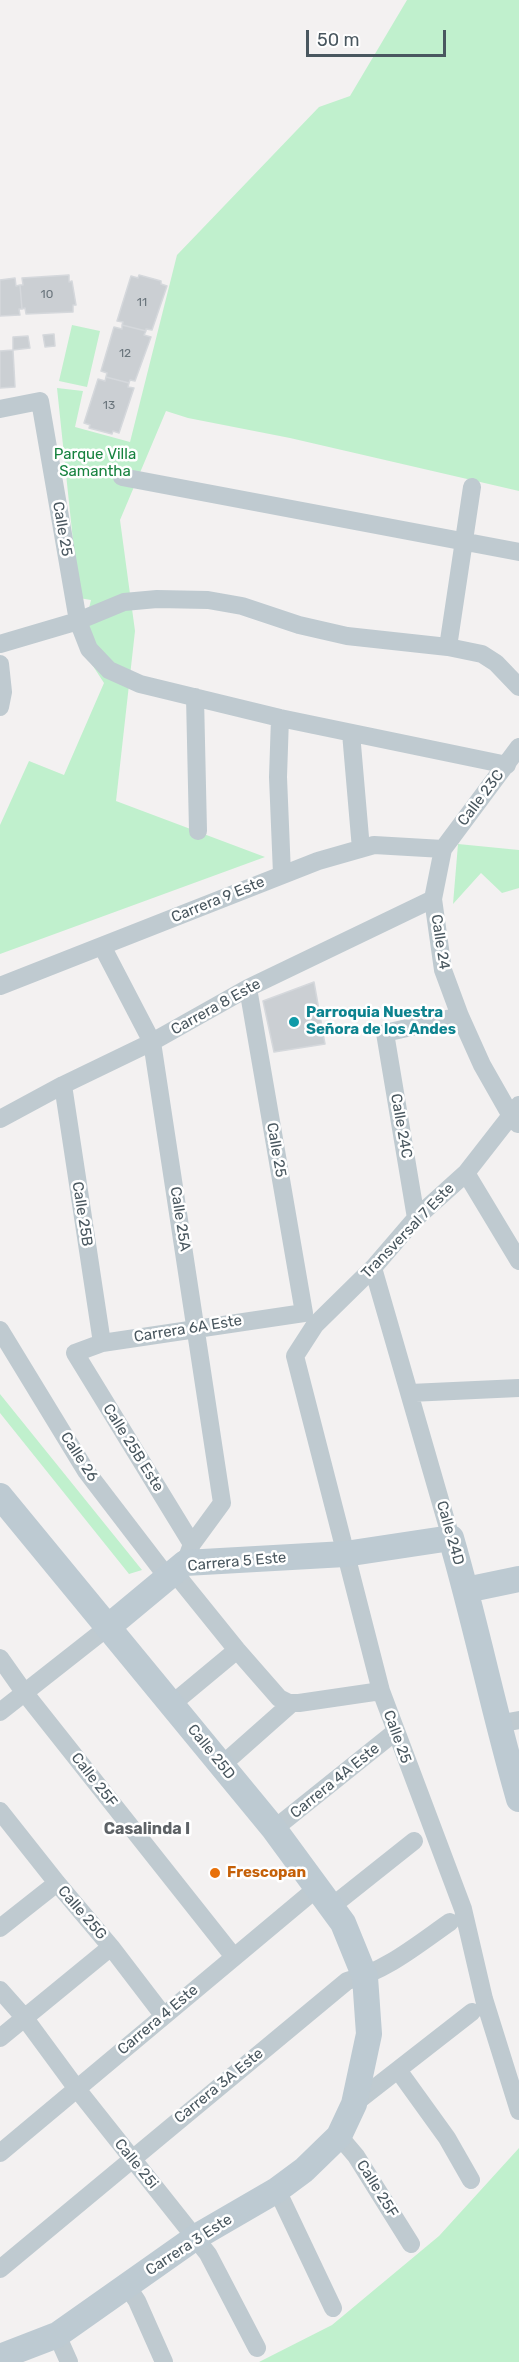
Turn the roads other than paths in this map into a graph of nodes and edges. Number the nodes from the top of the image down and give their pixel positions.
1 (0, 410) edge
2 (122, 477) dead end
3 (472, 487) dead end
4 (464, 543) junction
5 (519, 552) edge
6 (78, 621) junction
7 (0, 644) edge
8 (448, 647) junction
9 (0, 664) edge
10 (519, 687) edge
11 (195, 697) junction
12 (0, 707) edge
13 (280, 718) junction
14 (351, 733) junction
15 (519, 747) edge
16 (507, 765) junction
17 (198, 831) dead end
18 (361, 849) junction
19 (442, 849) junction
20 (282, 874) junction
21 (433, 899) junction
22 (102, 946) junction
23 (0, 986) edge
24 (248, 988) junction
25 (460, 1016) junction
26 (152, 1042) junction
27 (63, 1085) junction
28 (516, 1115) edge
29 (0, 1119) edge
30 (466, 1173) junction
31 (416, 1218) junction
32 (519, 1262) edge
33 (373, 1268) junction
34 (309, 1319) junction
35 (197, 1327) junction
36 (0, 1330) edge
37 (102, 1343) junction
38 (75, 1353) joint
39 (295, 1356) joint
40 (519, 1388) edge
41 (411, 1393) junction
42 (0, 1496) edge
43 (451, 1538) junction
44 (345, 1554) junction
45 (180, 1564) junction
46 (519, 1580) edge
47 (466, 1590) junction
48 (108, 1627) junction
49 (237, 1650) junction
50 (0, 1658) edge
51 (381, 1691) junction
52 (24, 1692) junction
53 (286, 1700) junction
54 (172, 1704) junction
55 (0, 1712) edge
56 (508, 1722) edge
57 (395, 1732) junction
58 (222, 1765) junction
59 (519, 1799) edge
60 (1, 1815) edge
61 (274, 1829) junction
62 (414, 1841) dead end
63 (57, 1883) junction
64 (324, 1898) junction
65 (450, 1922) dead end
66 (0, 1928) edge
67 (111, 1947) junction
68 (234, 1957) junction
69 (365, 1977) junction
70 (0, 1990) edge
71 (472, 2012) dead end
72 (163, 2015) junction
73 (24, 2017) junction
74 (369, 2034) joint
75 (0, 2038) edge
76 (398, 2070) junction
77 (77, 2089) junction
78 (354, 2104) junction
79 (519, 2112) edge
80 (339, 2136) junction
81 (0, 2153) edge
82 (131, 2158) junction
83 (471, 2180) dead end
84 (277, 2190) junction
85 (196, 2237) junction
86 (411, 2244) dead end
87 (0, 2269) edge
88 (127, 2286) junction
89 (333, 2308) dead end
90 (57, 2336) junction
91 (257, 2348) dead end
92 (0, 2357) edge
93 (69, 2362) edge
94 (164, 2362) edge

1 - 6 street, Calle 25
2 - 4 street
3 - 4 street
4 - 5 street
4 - 8 street
6 - 7 street
6 - 8 street
6 - 11 street, Calle 25
8 - 10 street
9 - 12 street
11 - 13 street, Calle 25
11 - 17 street
13 - 14 street, Calle 25
13 - 20 street
14 - 16 street, Calle 25
14 - 18 street
15 - 16 street, Calle 23C
16 - 19 street, Calle 23C
18 - 19 street, Carrera 9 Este
18 - 20 street, Carrera 9 Este
19 - 21 street, Calle 24
20 - 22 street, Carrera 9 Este
21 - 24 street, Carrera 8 Este
21 - 25 street, Calle 24
22 - 23 street, Carrera 9 Este
22 - 26 street, Calle 25A
24 - 26 street, Carrera 8 Este
24 - 34 street, Calle 25
25 - 28 street, Calle 24
25 - 31 street, Calle 24C
26 - 27 street, Carrera 8 Este
26 - 35 street, Calle 25A
27 - 29 street, Carrera 8 Este
27 - 37 street, Calle 25B
28 - 30 street, Transversal 7 Este
30 - 31 street, Transversal 7 Este
30 - 32 street
31 - 33 street, Transversal 7 Este
33 - 34 street, Transversal 7 Este
33 - 41 street, Calle 24D
34 - 35 street, Carrera 6A Este
34 - 39 street, Transversal 7 Este
35 - 37 street, Carrera 6A Este
35 - 45 street, Calle 25A
36 - 45 street, Calle 26
37 - 38 street, Carrera 6A Este
38 - 45 street, Calle 25B Este
39 - 44 street, Calle 25
40 - 41 street
41 - 43 street, Calle 24D
42 - 48 main road, Calle 25D
43 - 44 main road, Carrera 5 Este
43 - 47 main road, Calle 24D
44 - 45 main road, Carrera 5 Este
44 - 51 street, Calle 25
45 - 48 main road, Carrera 5 Este
45 - 49 street, Calle 25B Este
46 - 47 main road
47 - 56 main road, Calle 24D
48 - 52 street, Carrera 5 Este
48 - 54 main road, Calle 25D
49 - 53 street, Calle 25B Este
49 - 54 street
50 - 52 street, Calle 25F
51 - 53 street
51 - 57 street, Calle 25
52 - 55 street, Carrera 5 Este
52 - 68 street, Calle 25F
53 - 58 street
54 - 58 main road, Calle 25D
56 - 59 main road, Calle 24D
57 - 61 street, Carrera 4A Este
57 - 79 street, Calle 25
58 - 61 main road, Calle 25D
60 - 63 street, Calle 25G
61 - 64 main road, Calle 25D
62 - 64 street, Carrera 4 Este
63 - 66 street
63 - 67 street, Calle 25G
64 - 68 street, Carrera 4 Este
64 - 69 main road, Calle 25D
65 - 69 street, Carrera 3A Este
67 - 72 street, Calle 25G
67 - 73 street
68 - 72 street, Carrera 4 Este
69 - 74 main road, Calle 25D
69 - 82 street, Carrera 3A Este
70 - 73 street, Calle 25i
71 - 76 street, Carrera 3 Este
72 - 77 street, Carrera 4 Este
73 - 75 street
73 - 77 street, Calle 25i
74 - 78 main road, Carrera 3 Este
76 - 78 street, Carrera 3 Este
76 - 83 street
77 - 81 street, Carrera 4 Este
77 - 82 street, Calle 25i
78 - 80 main road, Carrera 3 Este
80 - 84 main road, Carrera 3 Este
80 - 86 street, Calle 25F
82 - 85 street, Calle 25i
82 - 87 street, Carrera 3A Este
84 - 85 main road, Carrera 3 Este
84 - 89 street
85 - 88 main road, Carrera 3 Este
85 - 91 street, Calle 25i
88 - 90 main road, Carrera 3 Este
88 - 94 street
90 - 92 main road, Carrera 3 Este
90 - 93 street

